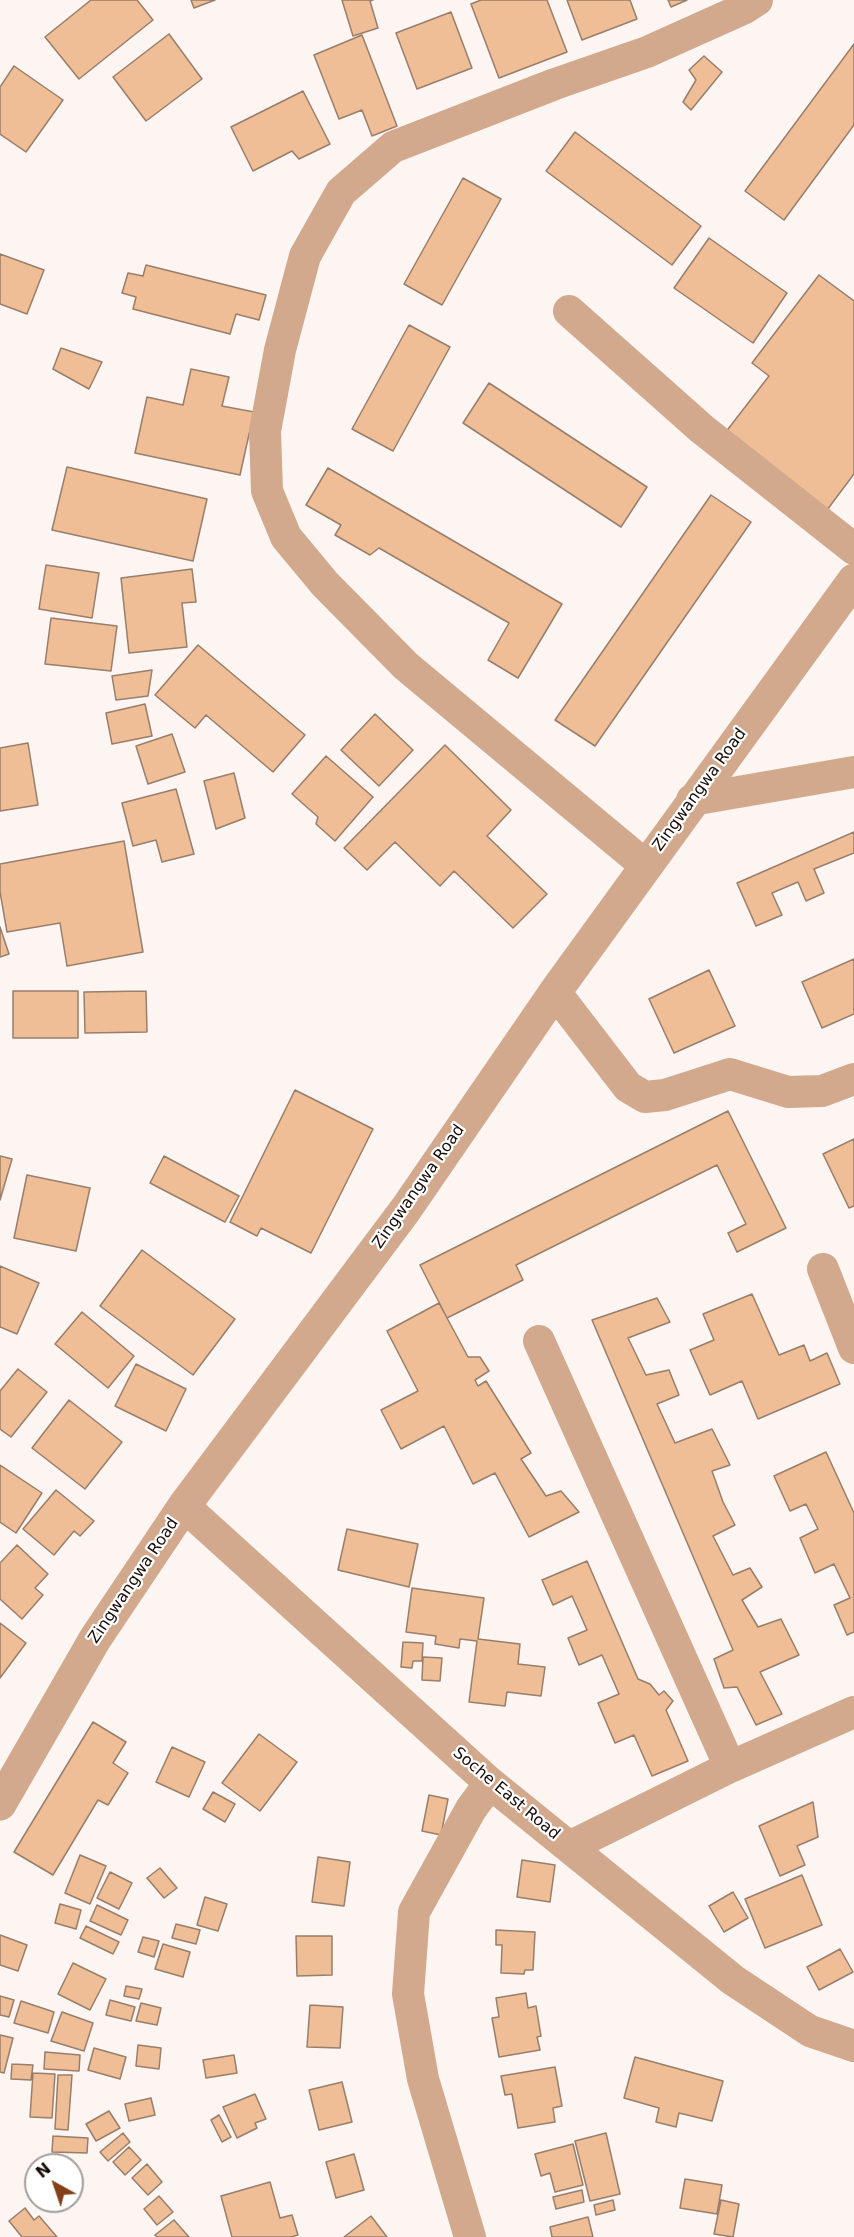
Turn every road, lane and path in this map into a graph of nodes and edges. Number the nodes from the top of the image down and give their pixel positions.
1 (757, 0) edge
2 (569, 311) dead end
3 (854, 549) edge
4 (854, 580) edge
5 (854, 771) edge
6 (692, 800) junction
7 (645, 864) junction
8 (555, 992) junction
9 (854, 1079) edge
10 (823, 1269) dead end
11 (539, 1341) dead end
12 (854, 1348) edge
13 (184, 1506) junction
14 (854, 1712) edge
15 (730, 1767) junction
16 (490, 1783) junction
17 (0, 1804) edge
18 (568, 1847) junction
19 (854, 2046) edge
20 (470, 2237) edge

1 - 7 street
2 - 3 street
4 - 6 street, Zingwangwa Road
5 - 6 street
6 - 7 street, Zingwangwa Road
7 - 8 street, Zingwangwa Road
8 - 9 street
8 - 13 street, Zingwangwa Road
10 - 12 street
11 - 15 street
13 - 16 street, Soche East Road
13 - 17 street, Zingwangwa Road
14 - 15 street
15 - 18 street
16 - 18 street, Soche East Road
16 - 20 street
18 - 19 street, Soche East Road

